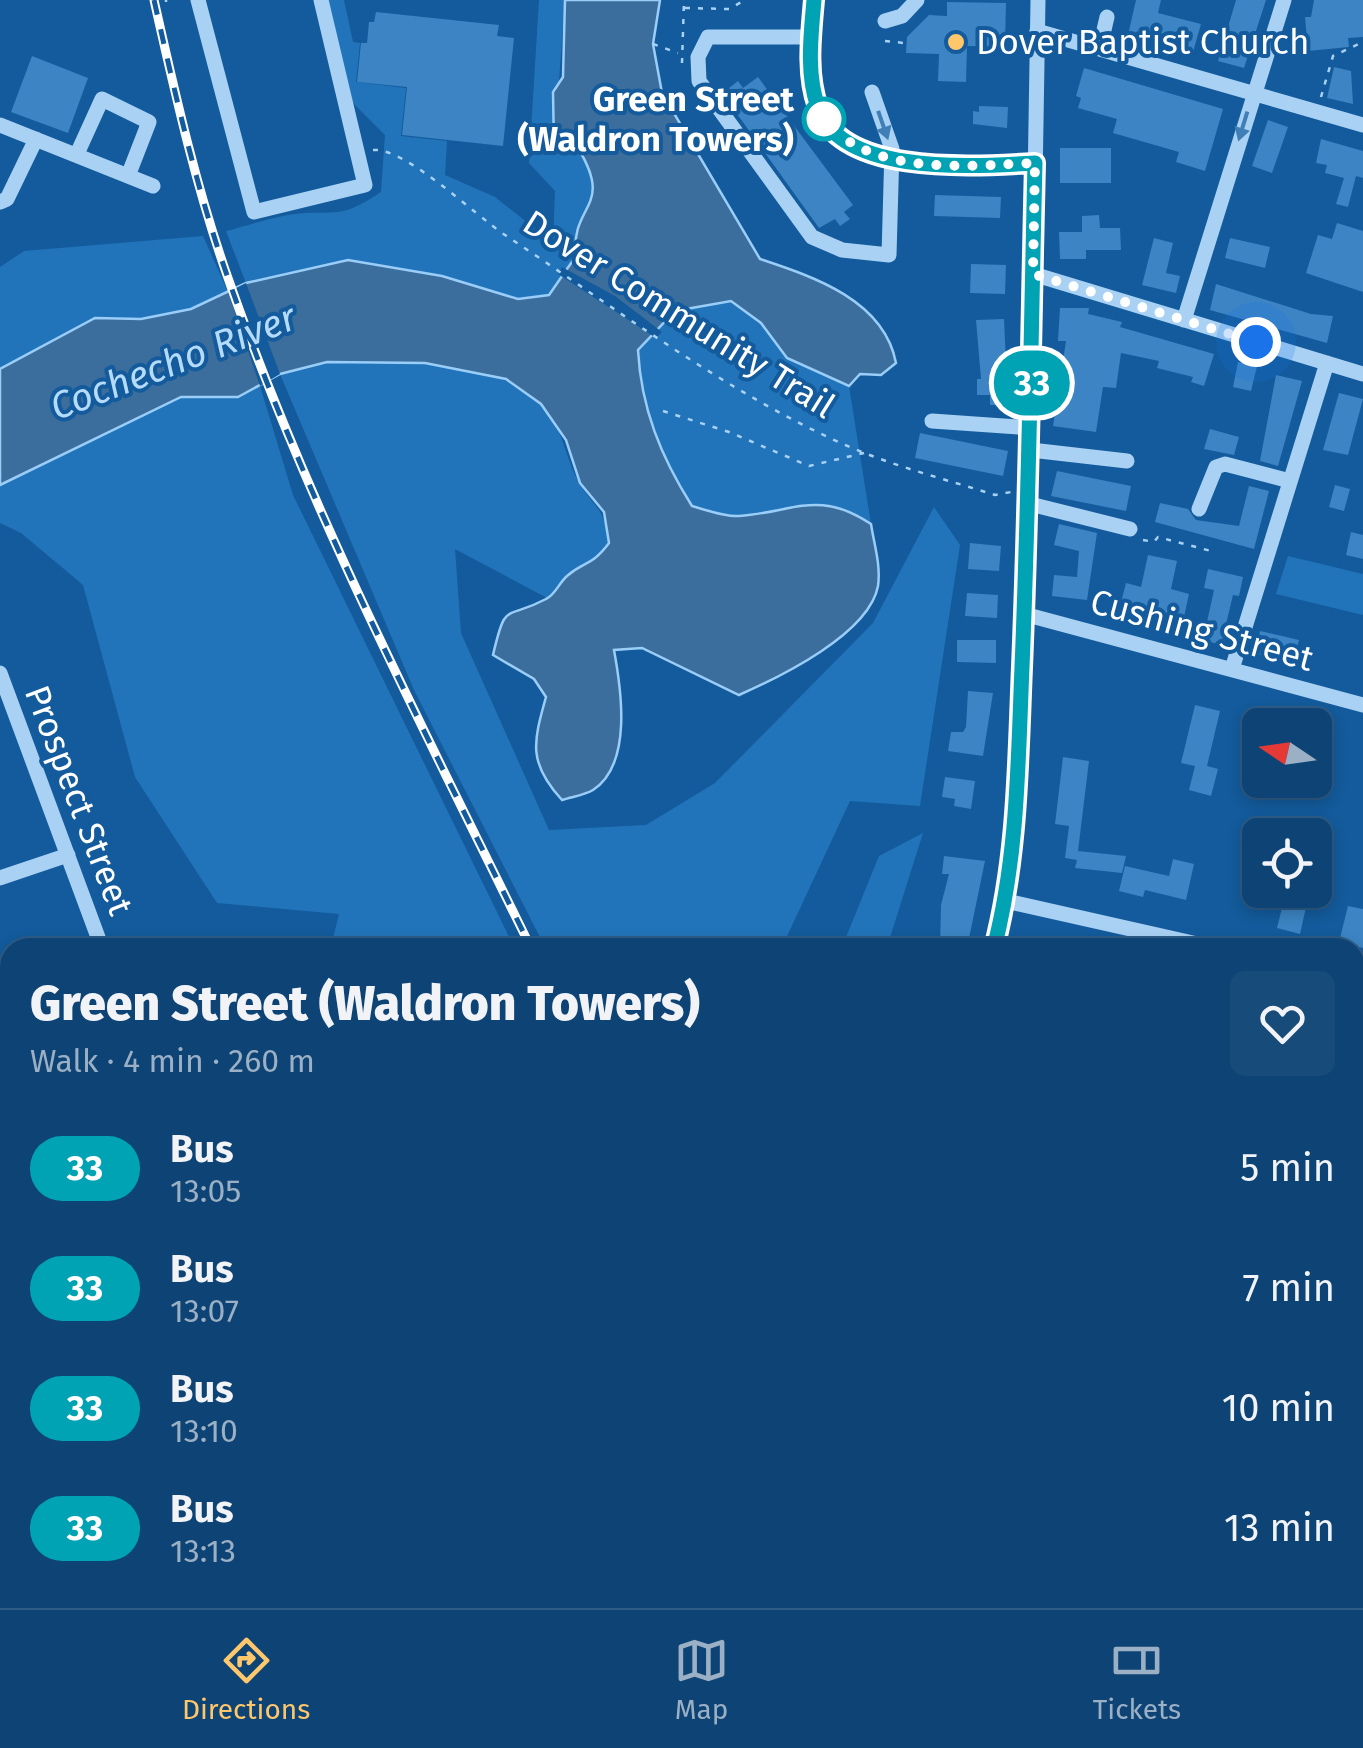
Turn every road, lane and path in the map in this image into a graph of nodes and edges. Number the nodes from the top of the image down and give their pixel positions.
1 (198, 0) edge
2 (320, 0) edge
3 (684, 0) edge
4 (745, 0) edge
5 (814, 0) edge
6 (917, 0) edge
7 (1038, 0) edge
8 (1284, 0) edge
9 (684, 8) junction
10 (1107, 17) dead end
11 (885, 21) dead end
12 (1038, 31) junction
13 (811, 37) junction
14 (885, 41) dead end
15 (1363, 42) edge
16 (904, 43) dead end
17 (653, 44) dead end
18 (1100, 46) junction
19 (679, 53) junction
20 (699, 81) junction
21 (872, 92) dead end
22 (1255, 92) junction
23 (1320, 99) dead end
24 (0, 124) edge
25 (1363, 125) edge
26 (36, 139) junction
27 (357, 152) junction
28 (76, 154) junction
29 (892, 159) junction
30 (1035, 163) junction
31 (128, 176) junction
32 (153, 186) dead end
33 (0, 202) edge
34 (1033, 274) junction
35 (1184, 320) junction
36 (1327, 363) junction
37 (1363, 374) edge
38 (663, 412) dead end
39 (932, 421) dead end
40 (1032, 428) junction
41 (1031, 450) junction
42 (865, 453) junction
43 (1127, 461) dead end
44 (1290, 482) junction
45 (1010, 492) dead end
46 (1037, 507) junction
47 (1199, 510) dead end
48 (1130, 530) joint
49 (1212, 550) dead end
50 (1024, 614) junction
51 (1232, 669) junction
52 (0, 673) edge
53 (1363, 705) edge
54 (68, 856) junction
55 (0, 878) edge
56 (1006, 901) junction
57 (98, 938) edge
58 (997, 938) edge
59 (1171, 938) edge

1 - 27 street
2 - 27 street
3 - 9 path
4 - 9 path
5 - 13 street
6 - 11 street
7 - 12 street
8 - 22 street
9 - 19 path
10 - 18 street
12 - 18 street
12 - 30 street
13 - 20 street
13 - 29 street
14 - 16 path
15 - 23 path
17 - 19 path
18 - 22 street
19 - 20 path
20 - 29 street
21 -> 29 street
22 - 25 street
22 -> 35 street
24 - 26 street
26 - 28 street
26 - 33 street
27 - 42 path, Dover Community Trail
28 - 31 street
28 - 31 street
29 - 30 street
30 - 34 street
31 - 32 street
34 - 35 street
34 - 40 street
35 - 36 street
36 - 37 street
36 - 44 street
38 - 42 path
39 - 40 street
40 - 41 street
41 - 43 street
41 - 46 street
42 - 45 path, Dover Community Trail
44 - 47 street
44 - 51 street
46 - 48 street
46 - 50 street
48 - 49 path
50 - 51 street, Cushing Street
50 - 56 street
51 - 53 street, Cushing Street
52 - 54 street, Prospect Street
54 - 55 street
54 - 57 street, Prospect Street
56 - 58 street
56 - 59 street

